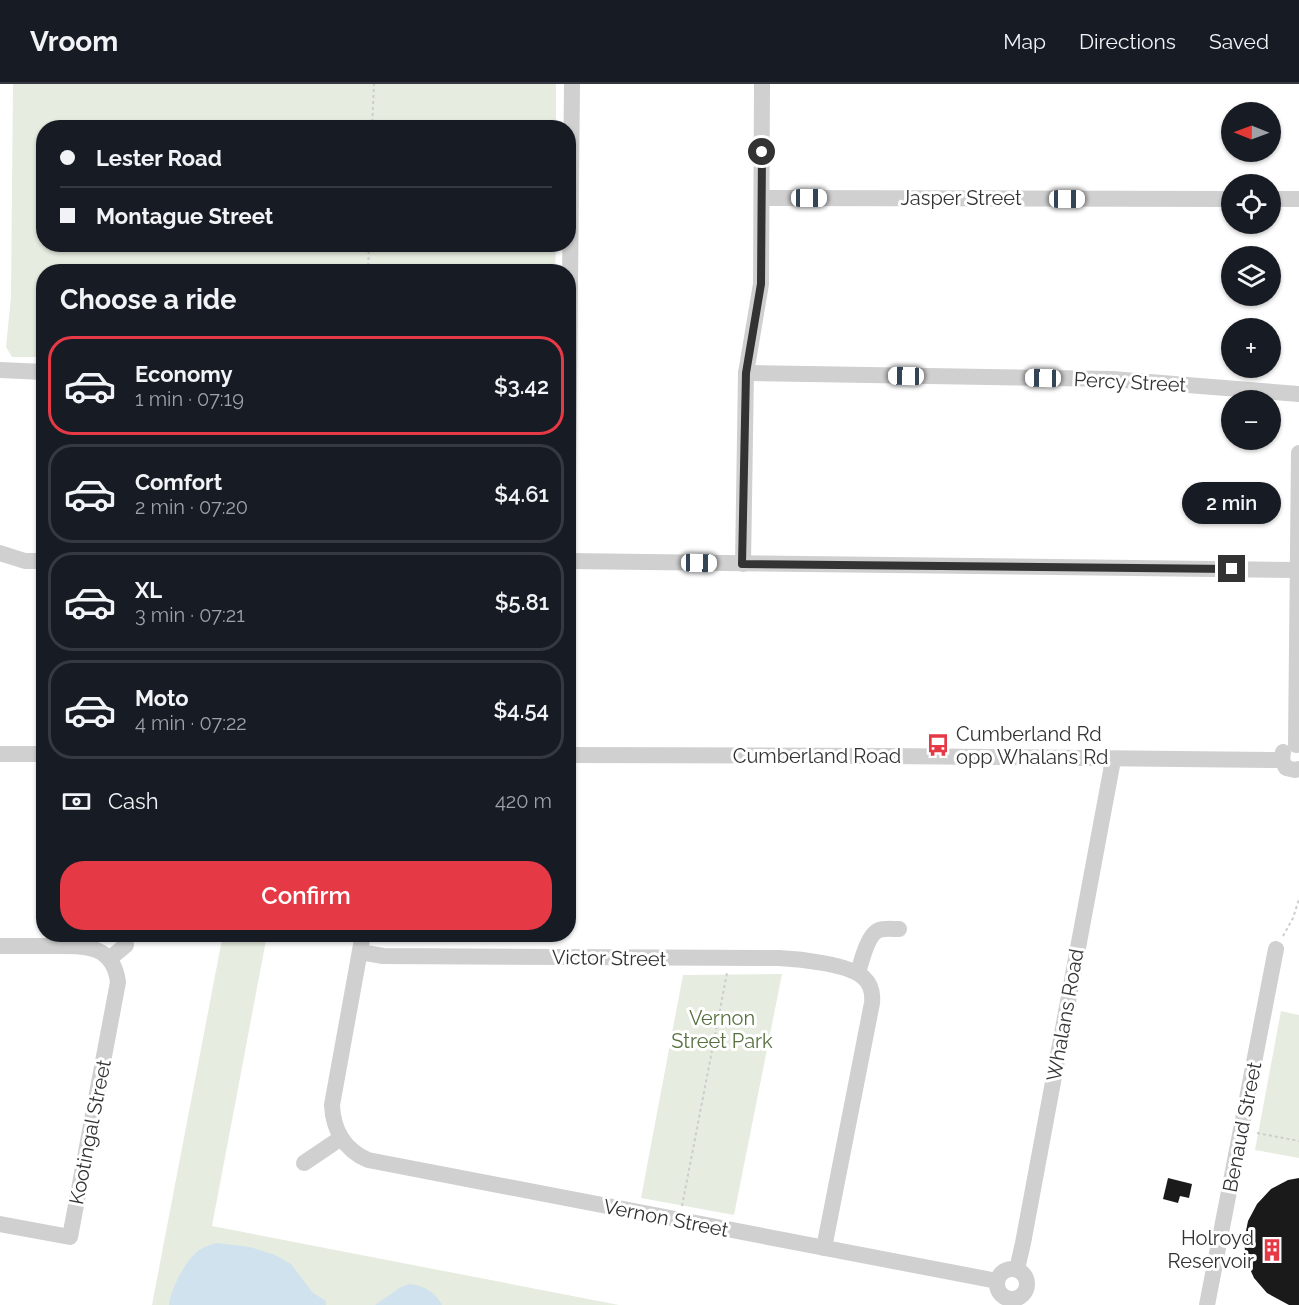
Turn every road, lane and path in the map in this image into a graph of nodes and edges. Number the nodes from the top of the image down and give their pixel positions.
1 (374, 84) edge
2 (572, 84) edge
3 (762, 84) edge
4 (372, 120) edge
5 (572, 120) edge
6 (762, 198) junction
7 (1221, 199) edge
8 (1281, 199) edge
9 (1299, 199) edge
10 (0, 370) edge
11 (36, 372) edge
12 (746, 373) junction
13 (1299, 393) edge
14 (1299, 453) edge
15 (1299, 510) edge
16 (1299, 526) edge
17 (0, 553) edge
18 (36, 561) edge
19 (576, 561) edge
20 (742, 564) junction
21 (1298, 570) edge
22 (1297, 745) edge
23 (0, 754) edge
24 (36, 754) edge
25 (576, 755) edge
26 (1113, 760) junction
27 (1282, 760) junction
28 (1299, 769) edge
29 (1299, 899) edge
30 (898, 929) dead end
31 (362, 942) edge
32 (126, 945) dead end
33 (0, 946) edge
34 (1276, 949) joint
35 (360, 952) junction
36 (110, 959) junction
37 (730, 959) junction
38 (858, 973) junction
39 (1242, 1130) junction
40 (342, 1138) junction
41 (1299, 1141) edge
42 (304, 1163) dead end
43 (680, 1220) junction
44 (0, 1224) edge
45 (824, 1248) junction
46 (1017, 1269) junction
47 (997, 1281) junction
48 (1011, 1302) edge
49 (1207, 1305) edge

1 - 4 path
2 - 5 street
3 - 6 street
6 - 7 street, Jasper Street
6 - 12 street
8 - 9 street
10 - 11 street
12 - 13 street, Percy Street
12 - 20 street
14 - 15 street
15 - 16 street
16 - 21 street
17 - 18 street
19 - 20 street
20 - 21 street
21 - 22 street
22 - 27 street
23 - 24 street
25 - 26 street, Cumberland Road
26 - 27 street, Cumberland Road
26 - 46 street, Whalans Road
27 - 28 street
29 - 34 path
30 - 38 street
31 - 35 street, Vernon Street
32 - 36 street
33 - 36 street
34 - 39 street, Benaud Street
35 - 37 street, Victor Street
35 - 40 street, Vernon Street
36 - 44 street, Kootingal Street
37 - 38 street, Victor Street
37 - 43 path
38 - 45 street
39 - 41 path
39 - 49 street, Benaud Street
40 - 42 street
40 - 43 street, Vernon Street
43 - 45 street, Vernon Street
45 - 47 street, Vernon Street
46 - 47 street
46 - 48 street
47 - 48 street

